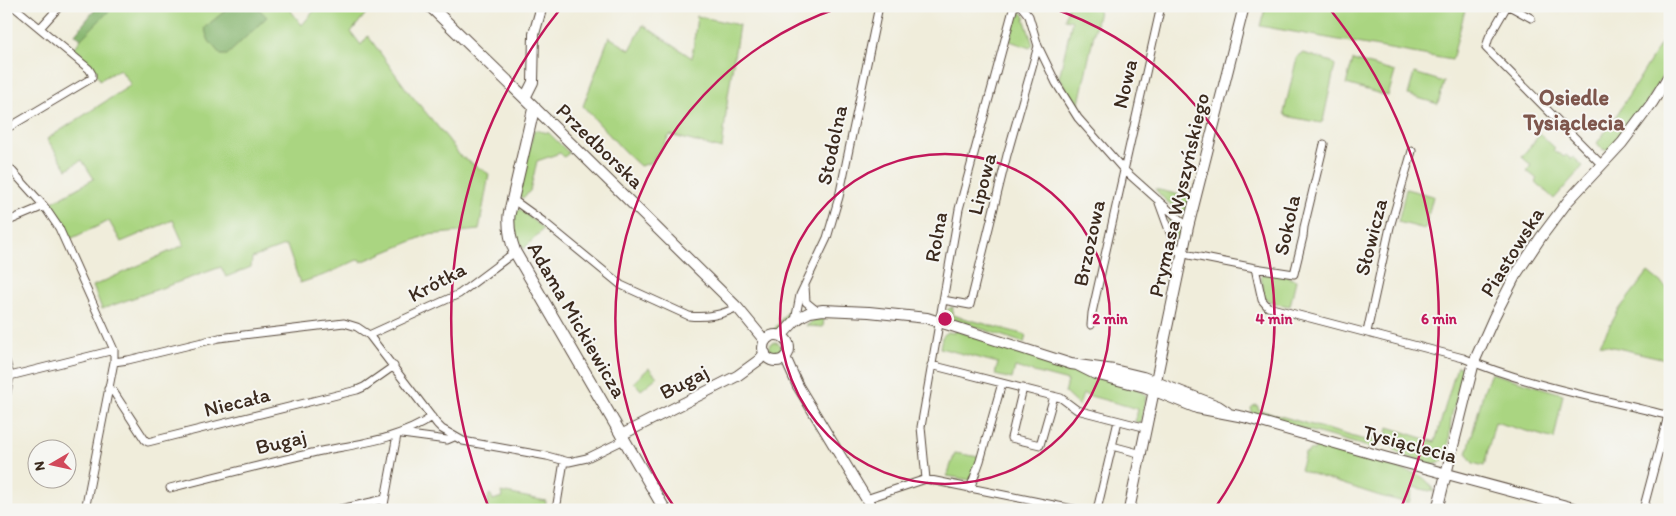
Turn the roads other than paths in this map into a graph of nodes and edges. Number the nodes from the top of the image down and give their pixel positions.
1 (13, 6) edge
2 (60, 6) edge
3 (430, 6) edge
4 (542, 6) edge
5 (879, 6) edge
6 (1014, 6) edge
7 (1021, 6) edge
8 (1028, 6) edge
9 (1161, 6) edge
10 (1244, 6) edge
11 (1508, 6) edge
12 (1029, 16) junction
13 (1531, 18) dead end
14 (40, 28) junction
15 (1038, 46) junction
16 (1669, 77) edge
17 (525, 98) junction
18 (534, 107) junction
19 (6, 130) edge
20 (1324, 144) dead end
21 (1412, 151) dead end
22 (6, 164) edge
23 (1602, 165) junction
24 (1123, 169) junction
25 (512, 199) junction
26 (1158, 200) junction
27 (44, 206) junction
28 (6, 222) edge
29 (1188, 227) junction
30 (516, 252) junction
31 (1183, 254) junction
32 (1254, 268) junction
33 (806, 286) junction
34 (943, 300) junction
35 (740, 310) junction
36 (817, 311) junction
37 (795, 321) junction
38 (938, 321) junction
39 (1091, 325) dead end
40 (1367, 332) junction
41 (369, 335) junction
42 (776, 339) junction
43 (114, 350) junction
44 (774, 357) junction
45 (6, 361) edge
46 (114, 362) junction
47 (1474, 362) junction
48 (931, 365) junction
49 (394, 366) junction
50 (8, 377) edge
51 (1002, 383) junction
52 (1155, 386) junction
53 (1023, 388) junction
54 (108, 389) junction
55 (1054, 396) junction
56 (6, 398) edge
57 (1669, 416) edge
58 (432, 417) junction
59 (1118, 421) junction
60 (1147, 428) junction
61 (399, 435) junction
62 (454, 437) junction
63 (623, 437) junction
64 (1112, 446) junction
65 (1142, 454) junction
66 (564, 461) junction
67 (1446, 474) junction
68 (926, 479) junction
69 (170, 488) dead end
70 (970, 489) junction
71 (385, 499) junction
72 (866, 499) junction
73 (85, 510) edge
74 (336, 510) edge
75 (383, 510) edge
76 (556, 510) edge
77 (664, 510) edge
78 (873, 510) edge
79 (1078, 510) edge
80 (1097, 510) edge
81 (1129, 510) edge
82 (1437, 510) edge
83 (1581, 510) edge
84 (1643, 510) edge

1 - 14 street
2 - 14 street
3 - 17 main road, Przedborska
4 - 17 street
5 - 33 street, Stodolna
6 - 34 street, Rolna
7 - 12 street
8 - 12 street
9 - 24 street, Nowa
10 - 29 street, Prymasa Wyszyńskiego
11 - 13 street
11 - 23 street
12 - 15 street
14 - 19 street
15 - 24 street
15 - 34 street, Lipowa
16 - 23 street, Piastowska
17 - 18 main road, Przedborska
18 - 25 main road, Adama Mickiewicza
18 - 35 street, Przedborska
20 - 32 street, Sokola
21 - 40 street, Słowicza
22 - 27 street
23 - 47 street, Piastowska
24 - 26 street
24 - 39 street, Brzozowa
25 - 30 main road, Adama Mickiewicza
25 - 35 street
26 - 29 street
26 - 31 street
27 - 28 street
27 - 43 street
29 - 31 street, Prymasa Wyszyńskiego
30 - 41 street, Krótka
30 - 63 main road, Adama Mickiewicza
31 - 32 street
31 - 52 street, Prymasa Wyszyńskiego
32 - 40 street
33 - 36 street
33 - 37 street, Stodolna
34 - 38 street, Rolna
35 - 42 street, Przedborska
36 - 37 street
36 - 38 street, Tysiąclecia
36 - 42 street
37 - 42 street
38 - 48 street, Rolna
38 - 52 street, Tysiąclecia
40 - 47 street
41 - 46 street
41 - 49 street
42 - 44 street
42 - 44 street
43 - 46 street
43 - 50 street
44 - 63 street, Bugaj
44 - 72 street
45 - 50 street
46 - 54 street
47 - 57 street
47 - 67 street, Piastowska
48 - 51 street
48 - 68 street, Rolna
49 - 54 street, Niecała
49 - 58 street
50 - 56 street
51 - 53 street
51 - 70 street
52 - 60 street, Prymasa Wyszyńskiego
52 - 67 street, Tysiąclecia
53 - 55 street
53 - 55 street
54 - 73 street
55 - 59 street
57 - 84 street
58 - 61 street, Bugaj
58 - 62 street
59 - 60 street
59 - 64 street
60 - 65 street, Prymasa Wyszyńskiego
61 - 62 street, Bugaj
61 - 69 street, Bugaj
61 - 71 street
62 - 66 street, Bugaj
63 - 66 street, Bugaj
63 - 77 main road, Adama Mickiewicza
64 - 65 street
64 - 80 street
65 - 81 street, Prymasa Wyszyńskiego
66 - 76 street
67 - 82 street, Piastowska
67 - 83 street, Tysiąclecia
68 - 70 street
68 - 72 street
70 - 79 street
71 - 74 street
71 - 75 street
72 - 78 street

